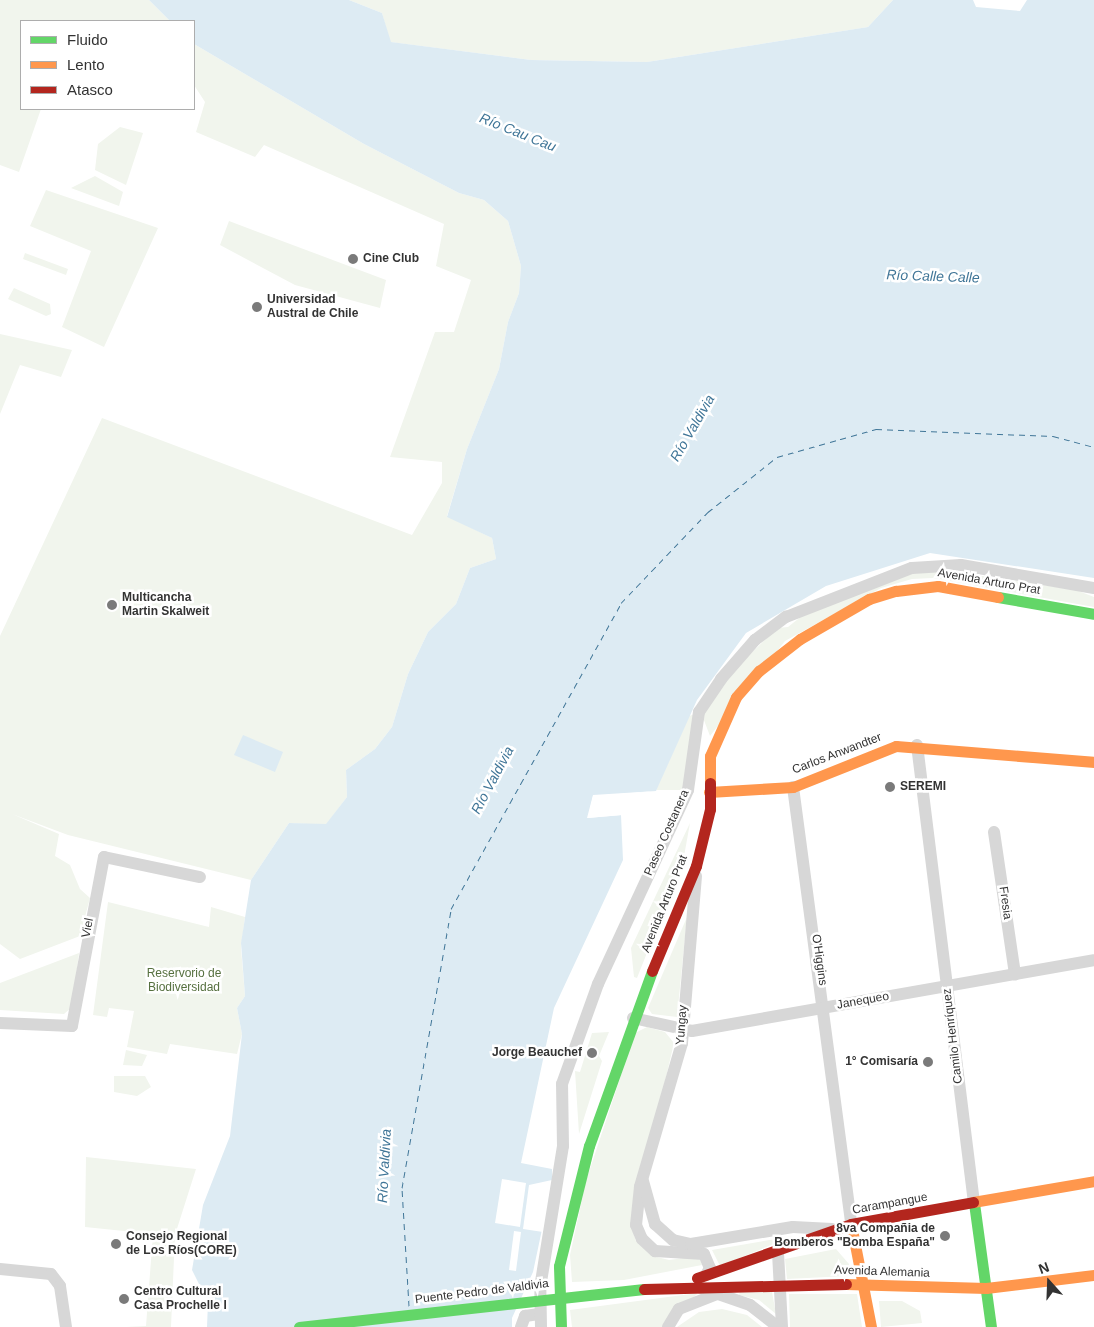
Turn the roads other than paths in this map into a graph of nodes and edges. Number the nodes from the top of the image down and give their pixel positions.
1 (1094, 588) edge
2 (1094, 614) edge
3 (917, 745) junction
4 (1094, 762) edge
5 (793, 787) junction
6 (709, 792) junction
7 (994, 832) dead end
8 (696, 866) junction
9 (200, 877) dead end
10 (1094, 960) edge
11 (1015, 974) junction
12 (947, 986) junction
13 (825, 1008) junction
14 (632, 1018) junction
15 (0, 1023) edge
16 (683, 1030) junction
17 (643, 1179) junction
18 (1094, 1181) edge
19 (974, 1203) junction
20 (851, 1224) junction
21 (836, 1230) junction
22 (778, 1253) junction
23 (0, 1269) edge
24 (706, 1275) junction
25 (1094, 1276) edge
26 (780, 1282) junction
27 (695, 1285) junction
28 (668, 1286) junction
29 (864, 1286) junction
30 (986, 1288) junction
31 (717, 1294) junction
32 (540, 1320) edge
33 (66, 1327) edge
34 (299, 1327) edge
35 (521, 1327) edge
36 (561, 1327) edge
37 (668, 1327) edge
38 (780, 1327) edge
39 (871, 1327) edge
40 (991, 1327) edge

1 - 32 street, Paseo Costanera
2 - 6 main road, Avenida Arturo Prat
3 - 4 main road, Carlos Anwandter
3 - 5 main road, Carlos Anwandter
3 - 12 street, Camilo Henríquez
5 - 6 main road, Carlos Anwandter
5 - 13 street, O'Higgins
6 - 8 main road, Avenida Arturo Prat
7 - 11 street, Fresia
8 - 14 main road, Avenida Arturo Prat
8 - 16 street, Yungay
9 - 15 street, Viel
10 - 11 street, Janequeo
11 - 12 street, Janequeo
12 - 13 street, Janequeo
12 - 19 street, Camilo Henríquez
13 - 16 street, Janequeo
13 - 20 street, O'Higgins
14 - 16 street, Janequeo
14 - 36 main road, Avenida Arturo Prat
16 - 17 street, Yungay
17 - 21 street
17 - 24 street, Yungay
18 - 19 main road, Carampangue
19 - 20 main road, Carampangue
19 - 30 main road, Camilo Henríquez
20 - 21 main road, Carampangue
20 - 29 main road
21 - 22 main road, Carampangue
22 - 24 main road, Carampangue
22 - 26 street
23 - 33 street
24 - 28 main road, Carampangue
25 - 30 main road, Avenida Alemania
26 - 27 main road, Avenida Alemania
26 - 29 main road, Avenida Alemania
26 - 38 street
27 - 28 main road, Avenida Alemania
27 - 31 street
28 - 34 main road, Puente Pedro de Valdivia
29 - 30 main road, Avenida Alemania
29 - 39 main road
30 - 40 main road, Camilo Henríquez
31 - 37 street
31 - 38 street
32 - 35 street

